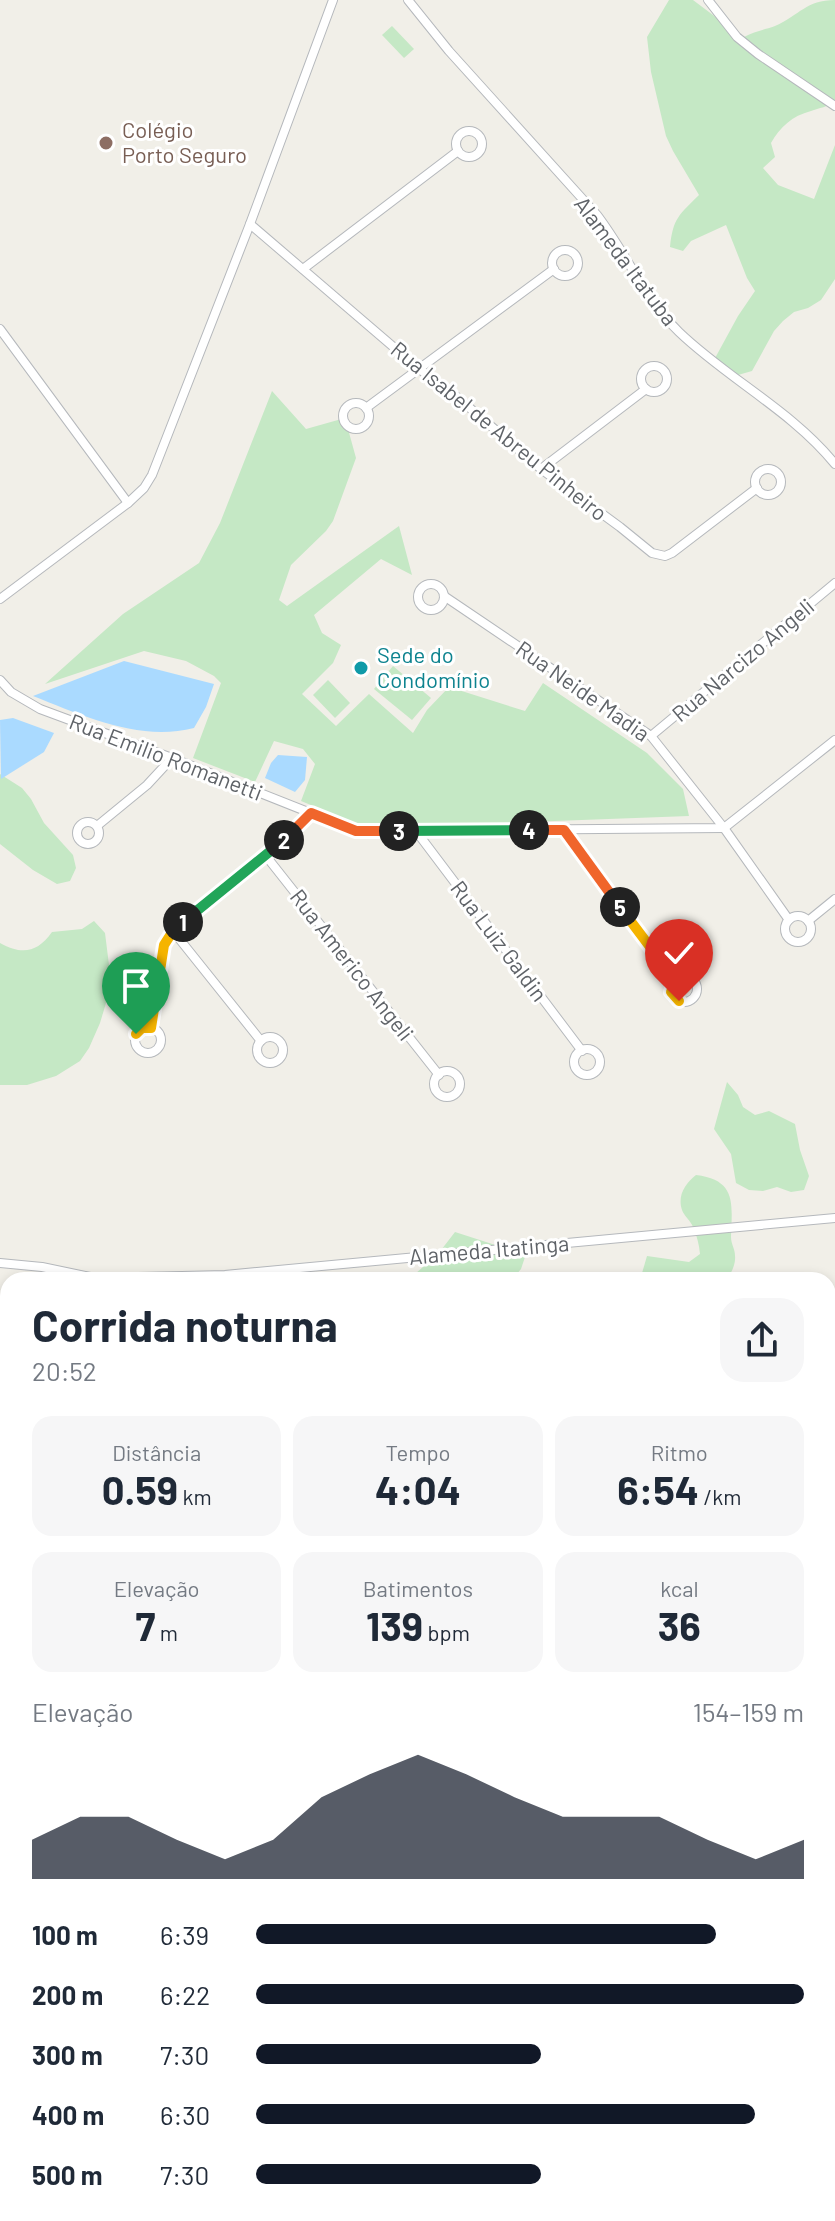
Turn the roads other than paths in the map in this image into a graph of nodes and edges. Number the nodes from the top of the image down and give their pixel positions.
1 (333, 0) edge
2 (408, 0) edge
3 (419, 0) edge
4 (708, 0) edge
5 (419, 15) junction
6 (835, 106) edge
7 (458, 151) dead end
8 (250, 224) junction
9 (303, 269) junction
10 (554, 269) dead end
11 (0, 329) edge
12 (418, 368) junction
13 (646, 389) dead end
14 (366, 408) dead end
15 (835, 464) edge
16 (541, 469) junction
17 (757, 488) dead end
18 (128, 503) junction
19 (835, 583) edge
20 (444, 596) dead end
21 (0, 599) edge
22 (0, 680) edge
23 (651, 736) junction
24 (835, 740) edge
25 (172, 758) junction
26 (311, 813) junction
27 (97, 826) dead end
28 (724, 828) junction
29 (564, 830) junction
30 (416, 831) junction
31 (266, 856) junction
32 (835, 899) edge
33 (789, 920) junction
34 (808, 921) junction
35 (173, 931) junction
36 (675, 980) dead end
37 (151, 1028) dead end
38 (261, 1041) dead end
39 (582, 1051) dead end
40 (439, 1075) dead end
41 (835, 1218) edge
42 (0, 1263) edge
43 (66, 1272) edge
44 (257, 1272) edge

1 - 8 street
2 - 5 street, Alameda Itatuba
3 - 5 street
4 - 6 street
5 - 15 street, Alameda Itatuba
7 - 9 street
8 - 9 street, Rua Isabel de Abreu Pinheiro
8 - 18 street
9 - 12 street, Rua Isabel de Abreu Pinheiro
10 - 12 street
11 - 18 street
12 - 14 street
12 - 16 street, Rua Isabel de Abreu Pinheiro
13 - 16 street
16 - 17 street, Rua Isabel de Abreu Pinheiro
18 - 21 street
19 - 23 street, Rua Narcizo Angeli
20 - 23 street, Rua Neide Madia
22 - 25 street, Rua Emilio Romanetti
23 - 28 street, Rua Neide Madia
24 - 28 street
25 - 26 street, Rua Emilio Romanetti
25 - 27 street
26 - 30 street, Rua Emilio Romanetti
26 - 31 street
28 - 29 street, Rua Emilio Romanetti
28 - 33 street, Rua Neide Madia
29 - 30 street, Rua Emilio Romanetti
29 - 36 street
30 - 39 street, Rua Luiz Galdin
31 - 35 street
31 - 40 street, Rua Americo Angeli
32 - 34 street
33 - 34 street
33 - 34 street
35 - 37 street
35 - 38 street
41 - 44 street, Alameda Itatinga
42 - 43 street, Alameda Itatinga

